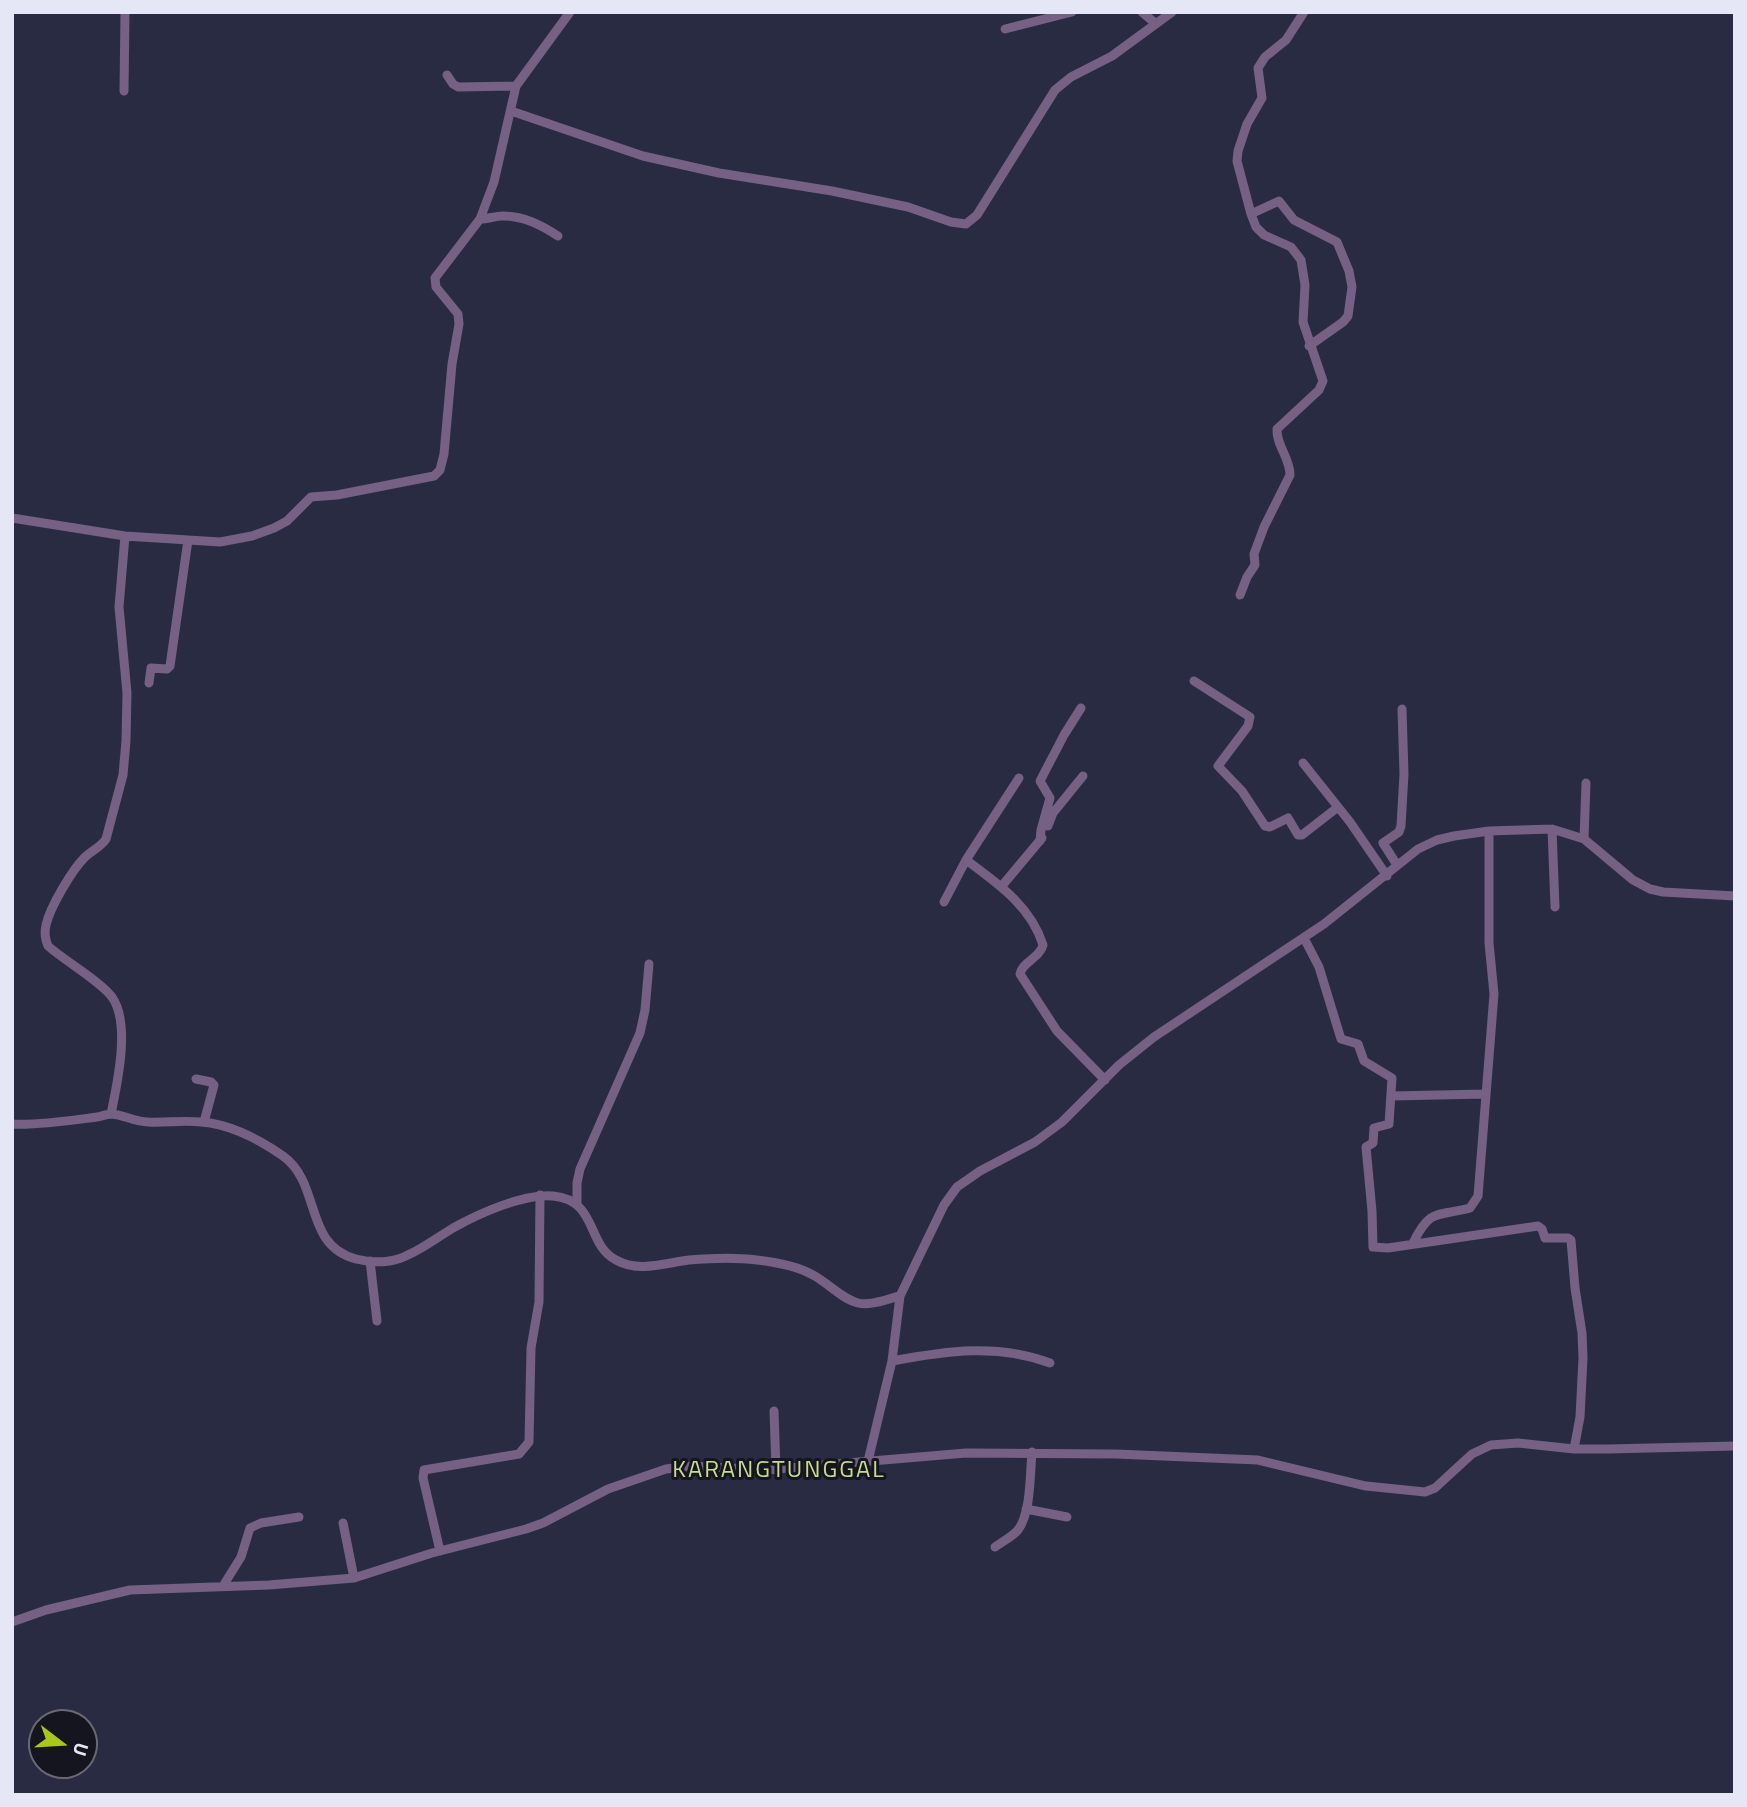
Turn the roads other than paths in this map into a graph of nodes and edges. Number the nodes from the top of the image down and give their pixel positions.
1 (125, 12) edge
2 (570, 12) edge
3 (1072, 12) edge
4 (1142, 12) edge
5 (1172, 12) edge
6 (1304, 12) edge
7 (1156, 24) junction
8 (1005, 29) dead end
9 (447, 75) dead end
10 (516, 86) junction
11 (124, 91) dead end
12 (511, 111) junction
13 (1251, 214) junction
14 (480, 219) junction
15 (558, 236) dead end
16 (1309, 346) junction
17 (12, 518) edge
18 (125, 536) junction
19 (188, 540) junction
20 (1240, 595) dead end
21 (1194, 681) dead end
22 (149, 683) dead end
23 (1081, 708) dead end
24 (1402, 709) dead end
25 (1303, 763) dead end
26 (1083, 776) dead end
27 (1019, 778) dead end
28 (1586, 783) dead end
29 (1338, 807) junction
30 (1552, 829) junction
31 (1489, 831) junction
32 (1584, 839) junction
33 (1040, 841) junction
34 (966, 860) junction
35 (1397, 865) junction
36 (1387, 876) junction
37 (1001, 887) junction
38 (1735, 896) edge
39 (944, 902) dead end
40 (1555, 907) dead end
41 (1304, 938) junction
42 (649, 964) dead end
43 (196, 1079) dead end
44 (1105, 1080) junction
45 (1485, 1094) junction
46 (1392, 1096) junction
47 (111, 1114) junction
48 (204, 1122) junction
49 (12, 1124) edge
50 (540, 1195) junction
51 (577, 1205) junction
52 (1413, 1243) junction
53 (370, 1261) junction
54 (900, 1296) junction
55 (377, 1321) dead end
56 (892, 1361) junction
57 (1050, 1363) dead end
58 (774, 1411) dead end
59 (1735, 1446) edge
60 (1574, 1449) junction
61 (1032, 1452) junction
62 (868, 1461) junction
63 (776, 1470) junction
64 (1026, 1509) junction
65 (299, 1517) dead end
66 (1067, 1517) dead end
67 (343, 1523) dead end
68 (995, 1546) dead end
69 (440, 1551) junction
70 (354, 1578) junction
71 (223, 1586) junction
72 (12, 1622) edge

1 - 11 street
2 - 10 street
3 - 8 street
4 - 7 street
5 - 7 street
6 - 13 street
7 - 12 street
9 - 10 street
10 - 12 street
12 - 14 street
13 - 16 street
13 - 16 street
14 - 15 street
14 - 19 street
16 - 20 street
17 - 18 street
18 - 19 street
18 - 47 street
19 - 22 street
21 - 29 street
23 - 33 street
24 - 35 street
25 - 29 street
26 - 33 street
27 - 34 street
28 - 32 street
29 - 36 street
30 - 31 street
30 - 32 street
30 - 40 street
31 - 35 street
31 - 45 street
32 - 38 street
33 - 37 street
34 - 37 street
34 - 39 street
35 - 36 street
36 - 41 street
37 - 44 street
41 - 44 street
41 - 46 street
42 - 51 street
43 - 48 street
44 - 54 street
45 - 46 street
45 - 52 street
46 - 52 street
47 - 48 street
47 - 49 street
48 - 53 street
50 - 51 street
50 - 53 street
50 - 69 street
51 - 54 street
52 - 60 street
53 - 55 street
54 - 56 street
56 - 57 street
56 - 62 street
58 - 63 street
59 - 60 street
60 - 61 street
61 - 62 street
61 - 64 street
62 - 63 street
63 - 69 street
64 - 66 street
64 - 68 street
65 - 71 street
67 - 70 street
69 - 70 street
70 - 71 street
71 - 72 street

